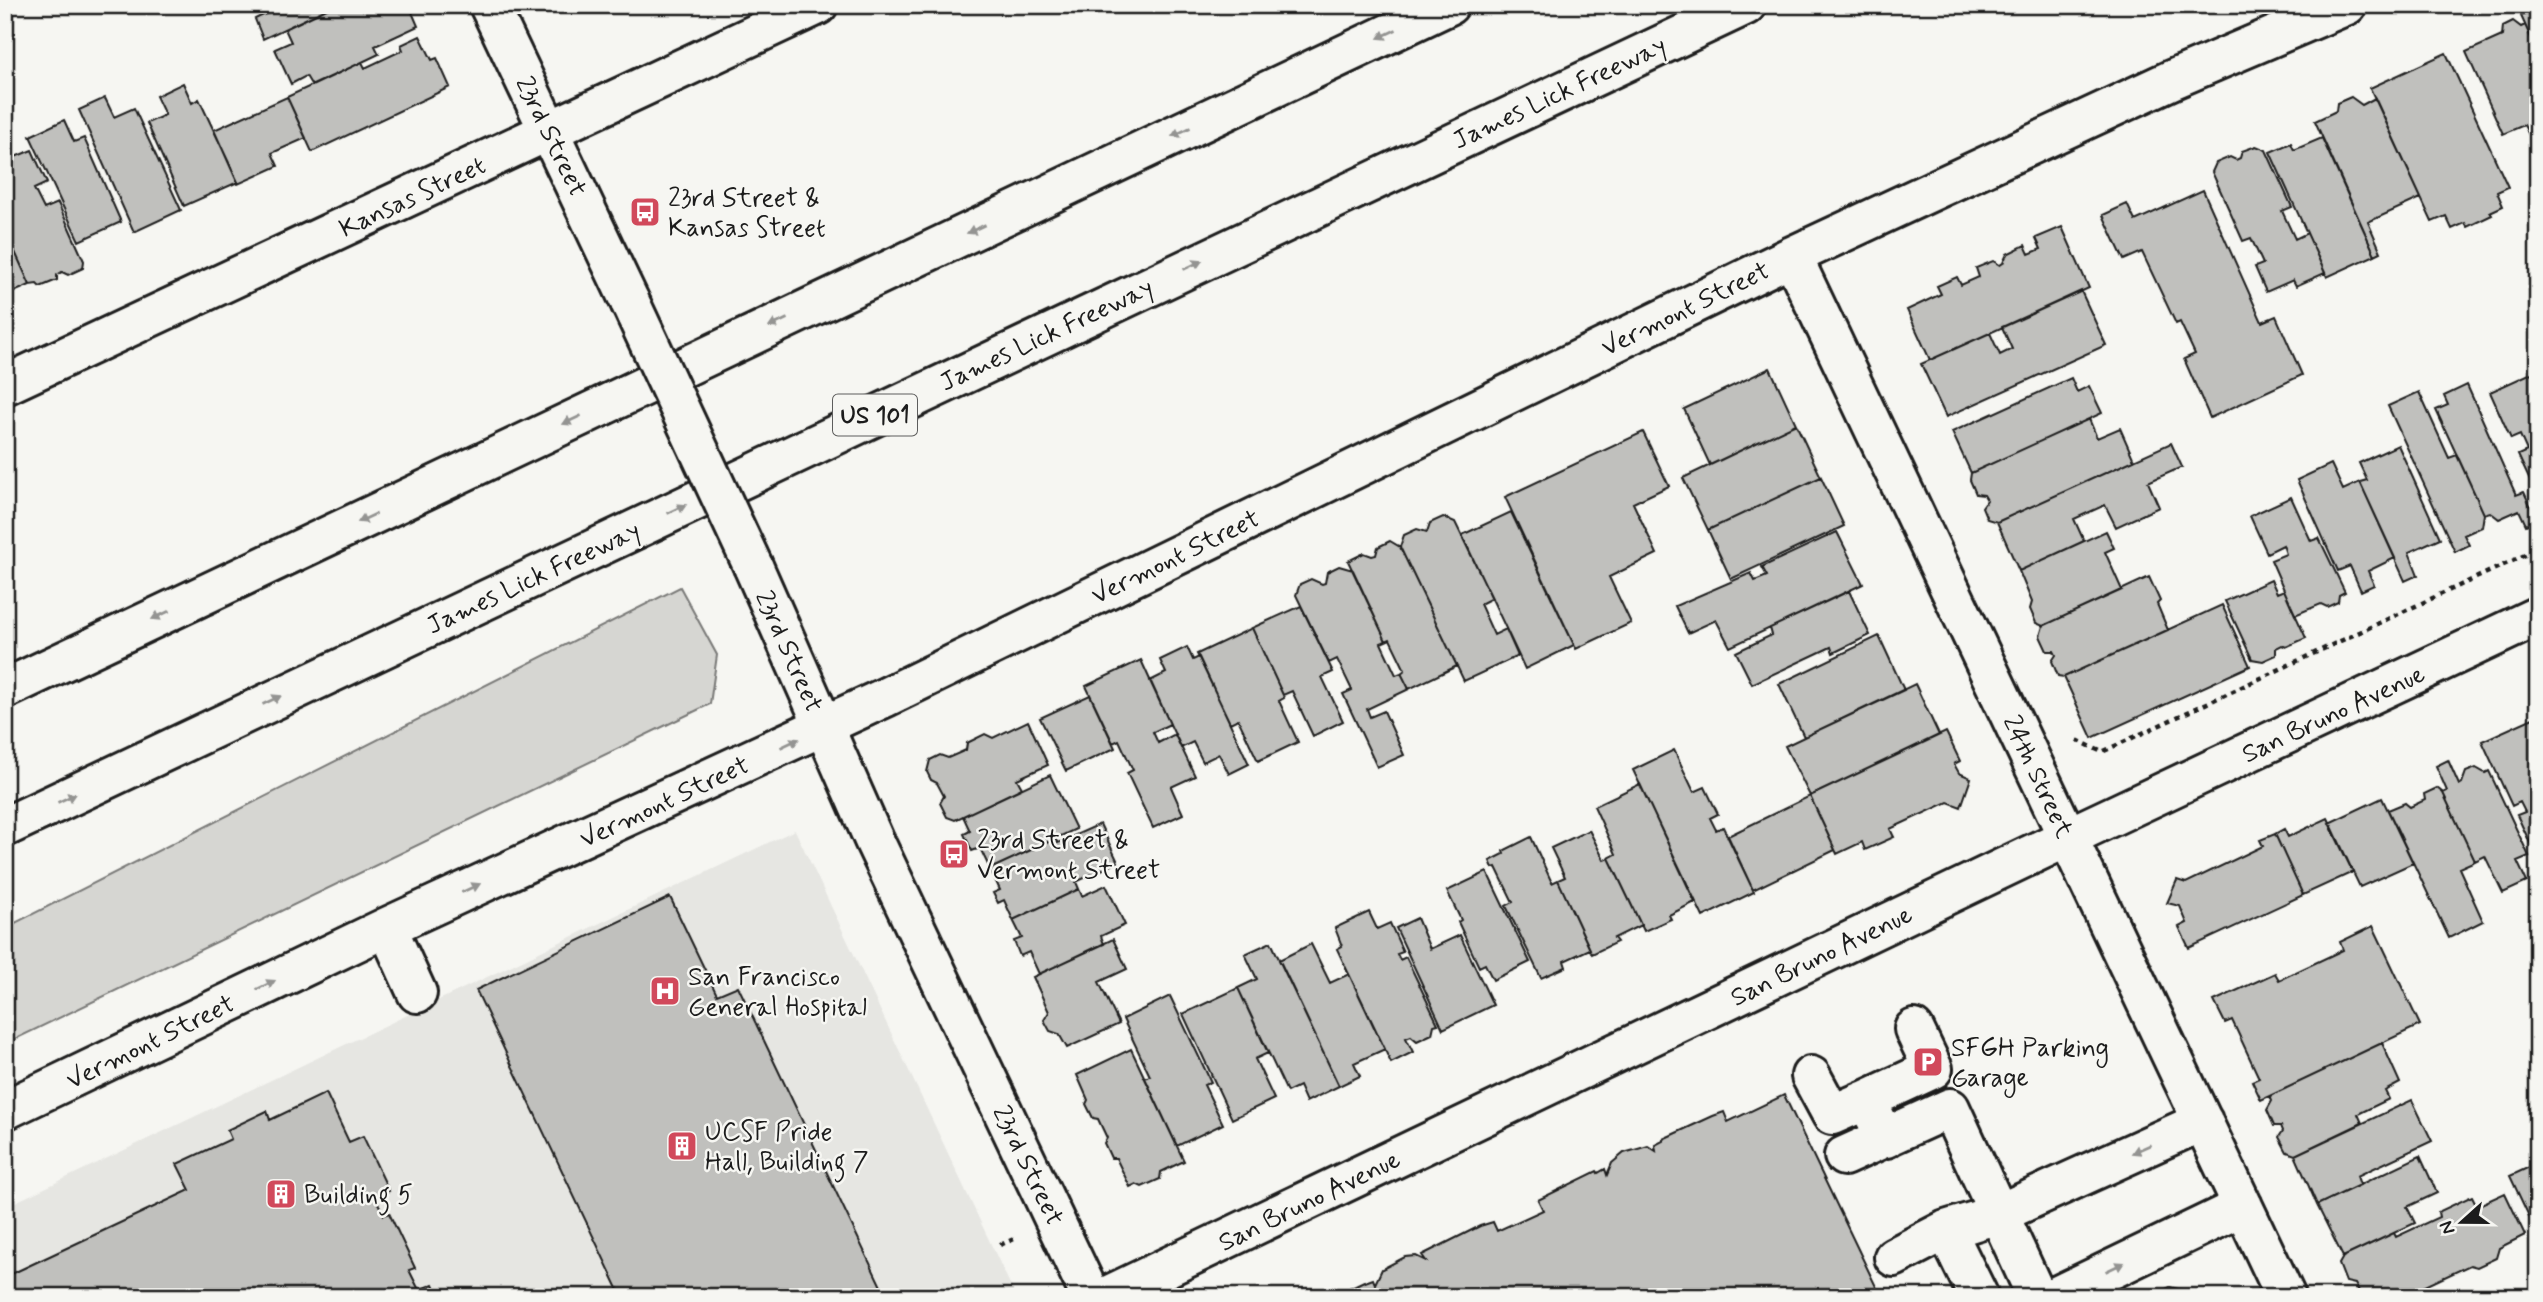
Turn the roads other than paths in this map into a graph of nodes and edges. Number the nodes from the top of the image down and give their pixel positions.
1 (489, 5) edge
2 (818, 5) edge
3 (1449, 5) edge
4 (1746, 5) edge
5 (2347, 5) edge
6 (549, 132) junction
7 (1792, 256) junction
8 (5, 385) edge
9 (2538, 616) edge
10 (5, 689) edge
11 (823, 727) junction
12 (5, 827) edge
13 (2068, 837) junction
14 (387, 927) junction
15 (417, 993) dead end
16 (1914, 1029) dead end
17 (1811, 1076) dead end
18 (1866, 1100) junction
19 (5, 1110) edge
20 (2203, 1121) junction
21 (1886, 1138) junction
22 (1844, 1156) dead end
23 (2243, 1206) junction
24 (1998, 1213) junction
25 (1946, 1230) junction
26 (1894, 1257) dead end
27 (1091, 1297) edge
28 (1105, 1297) edge
29 (1979, 1297) edge
30 (2037, 1297) edge
31 (2054, 1297) edge
32 (2286, 1297) edge

1 - 6 main road, 23rd Street
2 - 6 main road, Kansas Street
3 -> 10 main road
12 -> 4 main road, James Lick Freeway / US 101
5 - 7 main road, Vermont Street
6 - 8 main road, Kansas Street
6 - 11 main road, 23rd Street, bridge
7 - 11 main road, Vermont Street
7 - 13 main road, 24th Street
9 - 13 main road, San Bruno Avenue
14 -> 11 main road, Vermont Street
11 - 27 main road, 23rd Street
13 - 20 main road, 24th Street
13 - 28 main road, San Bruno Avenue
14 - 15 main road
19 -> 14 main road, Vermont Street
16 - 18 main road
17 - 18 main road
18 - 21 main road
20 - 23 main road, 24th Street
20 -> 24 main road
21 - 22 main road
21 - 24 main road
31 -> 23 main road
23 - 32 main road, 24th Street
24 - 25 main road
24 - 30 main road
25 - 26 main road
25 - 29 main road

